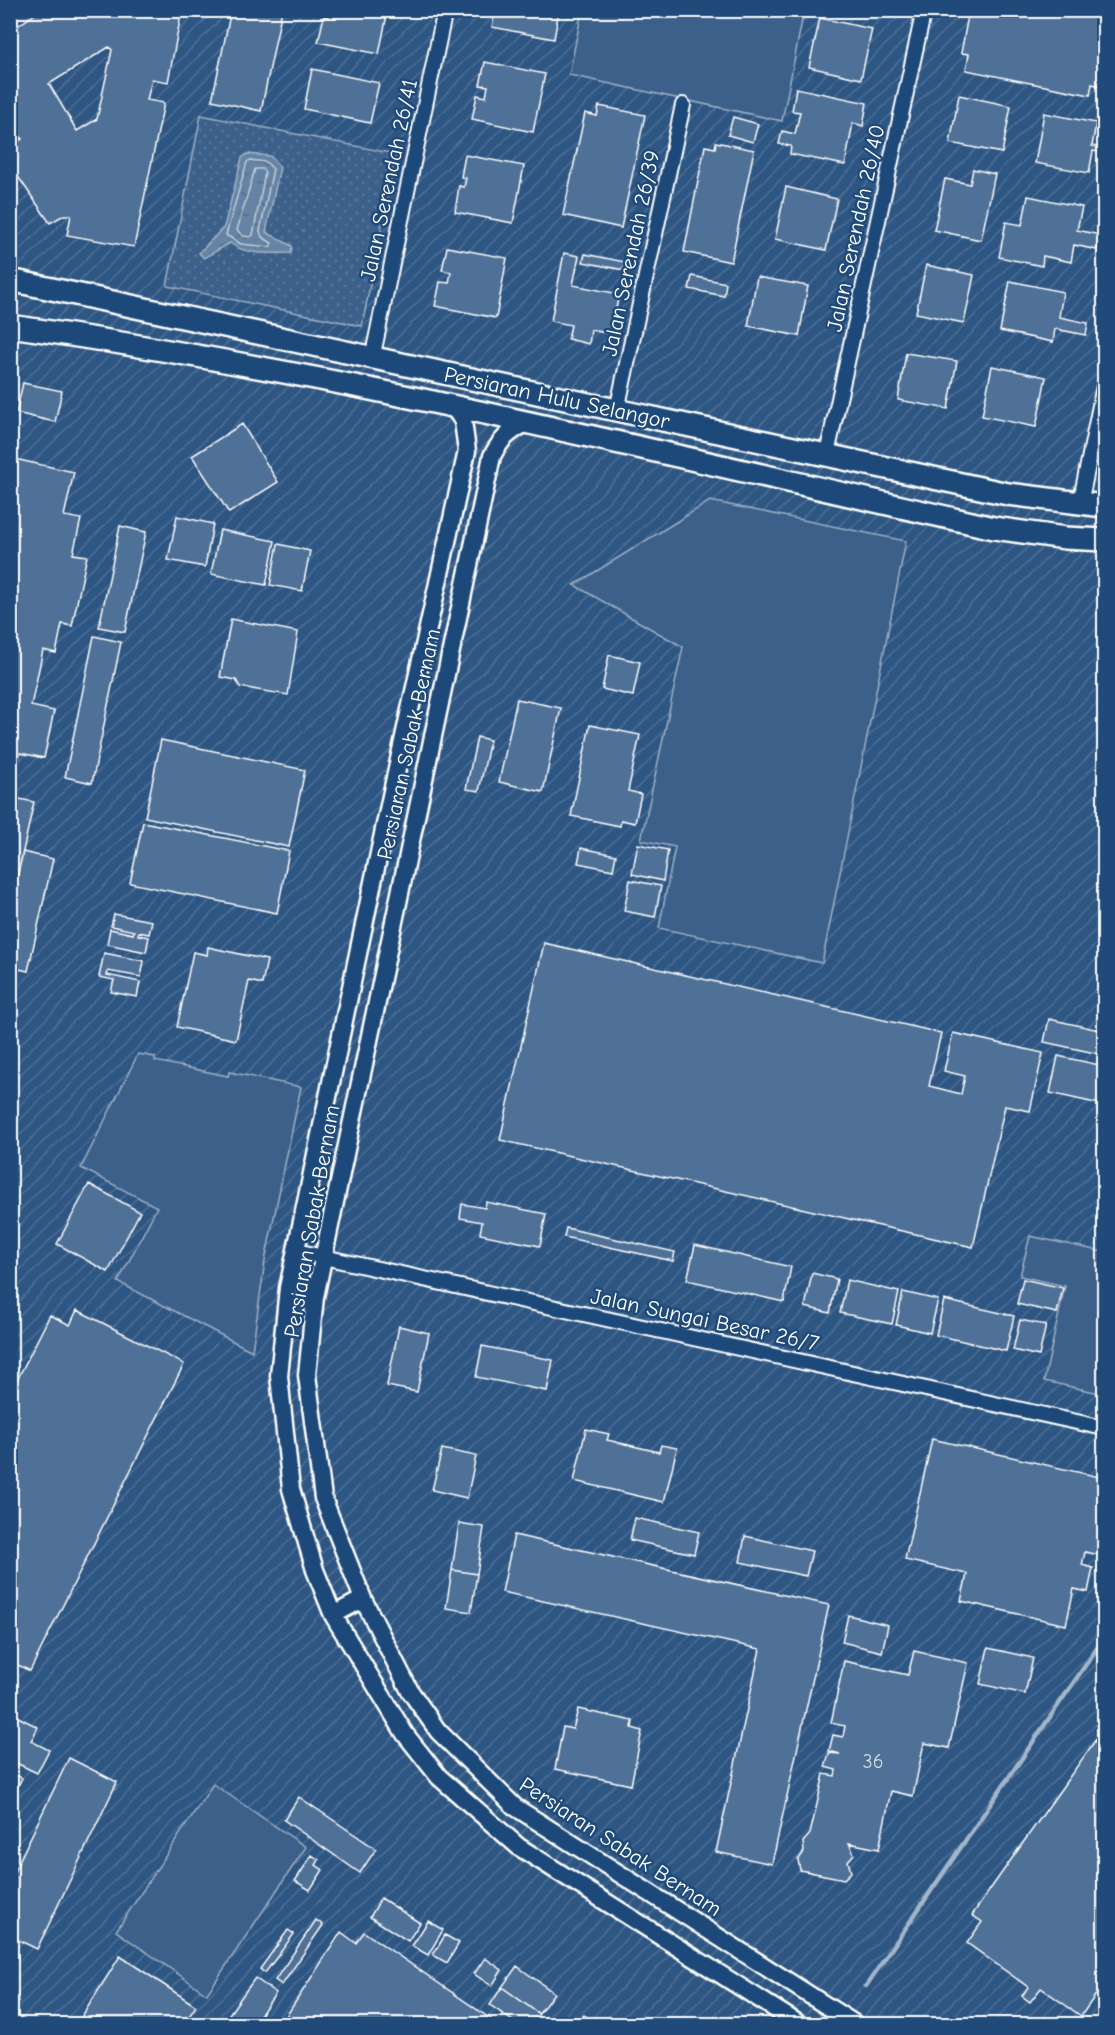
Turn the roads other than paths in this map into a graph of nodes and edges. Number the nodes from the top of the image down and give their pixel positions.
1 (445, 10) edge
2 (924, 10) edge
3 (683, 105) dead end
4 (10, 280) edge
5 (10, 326) edge
6 (372, 359) junction
7 (1104, 386) edge
8 (454, 408) junction
9 (617, 410) junction
10 (526, 423) junction
11 (827, 454) junction
12 (1080, 504) junction
13 (1104, 506) edge
14 (1104, 540) edge
15 (296, 1251) junction
16 (323, 1257) junction
17 (1104, 1428) edge
18 (363, 1599) junction
19 (333, 1615) junction
20 (799, 2025) edge
21 (855, 2025) edge

1 - 6 street, Jalan Serendah 26/41
2 - 11 street, Jalan Serendah 26/40
3 - 9 street, Jalan Serendah 26/39
4 - 6 main road, Persiaran Hulu Selangor
5 - 8 main road, Persiaran Hulu Selangor
6 - 9 main road, Persiaran Hulu Selangor
7 - 12 street
8 - 10 main road, Persiaran Hulu Selangor
8 - 15 street, Persiaran Sabak Bernam
9 - 11 main road, Persiaran Hulu Selangor
10 - 14 main road, Persiaran Hulu Selangor
10 - 16 street, Persiaran Sabak Bernam
11 - 12 main road, Persiaran Hulu Selangor
12 - 13 main road, Persiaran Hulu Selangor
15 - 16 street, Jalan Sungai Besar 26/7
15 - 19 street, Persiaran Sabak Bernam
16 - 17 street, Jalan Sungai Besar 26/7
16 - 18 street, Persiaran Sabak Bernam
18 - 19 street
18 - 21 street, Persiaran Sabak Bernam
19 - 20 street, Persiaran Sabak Bernam

